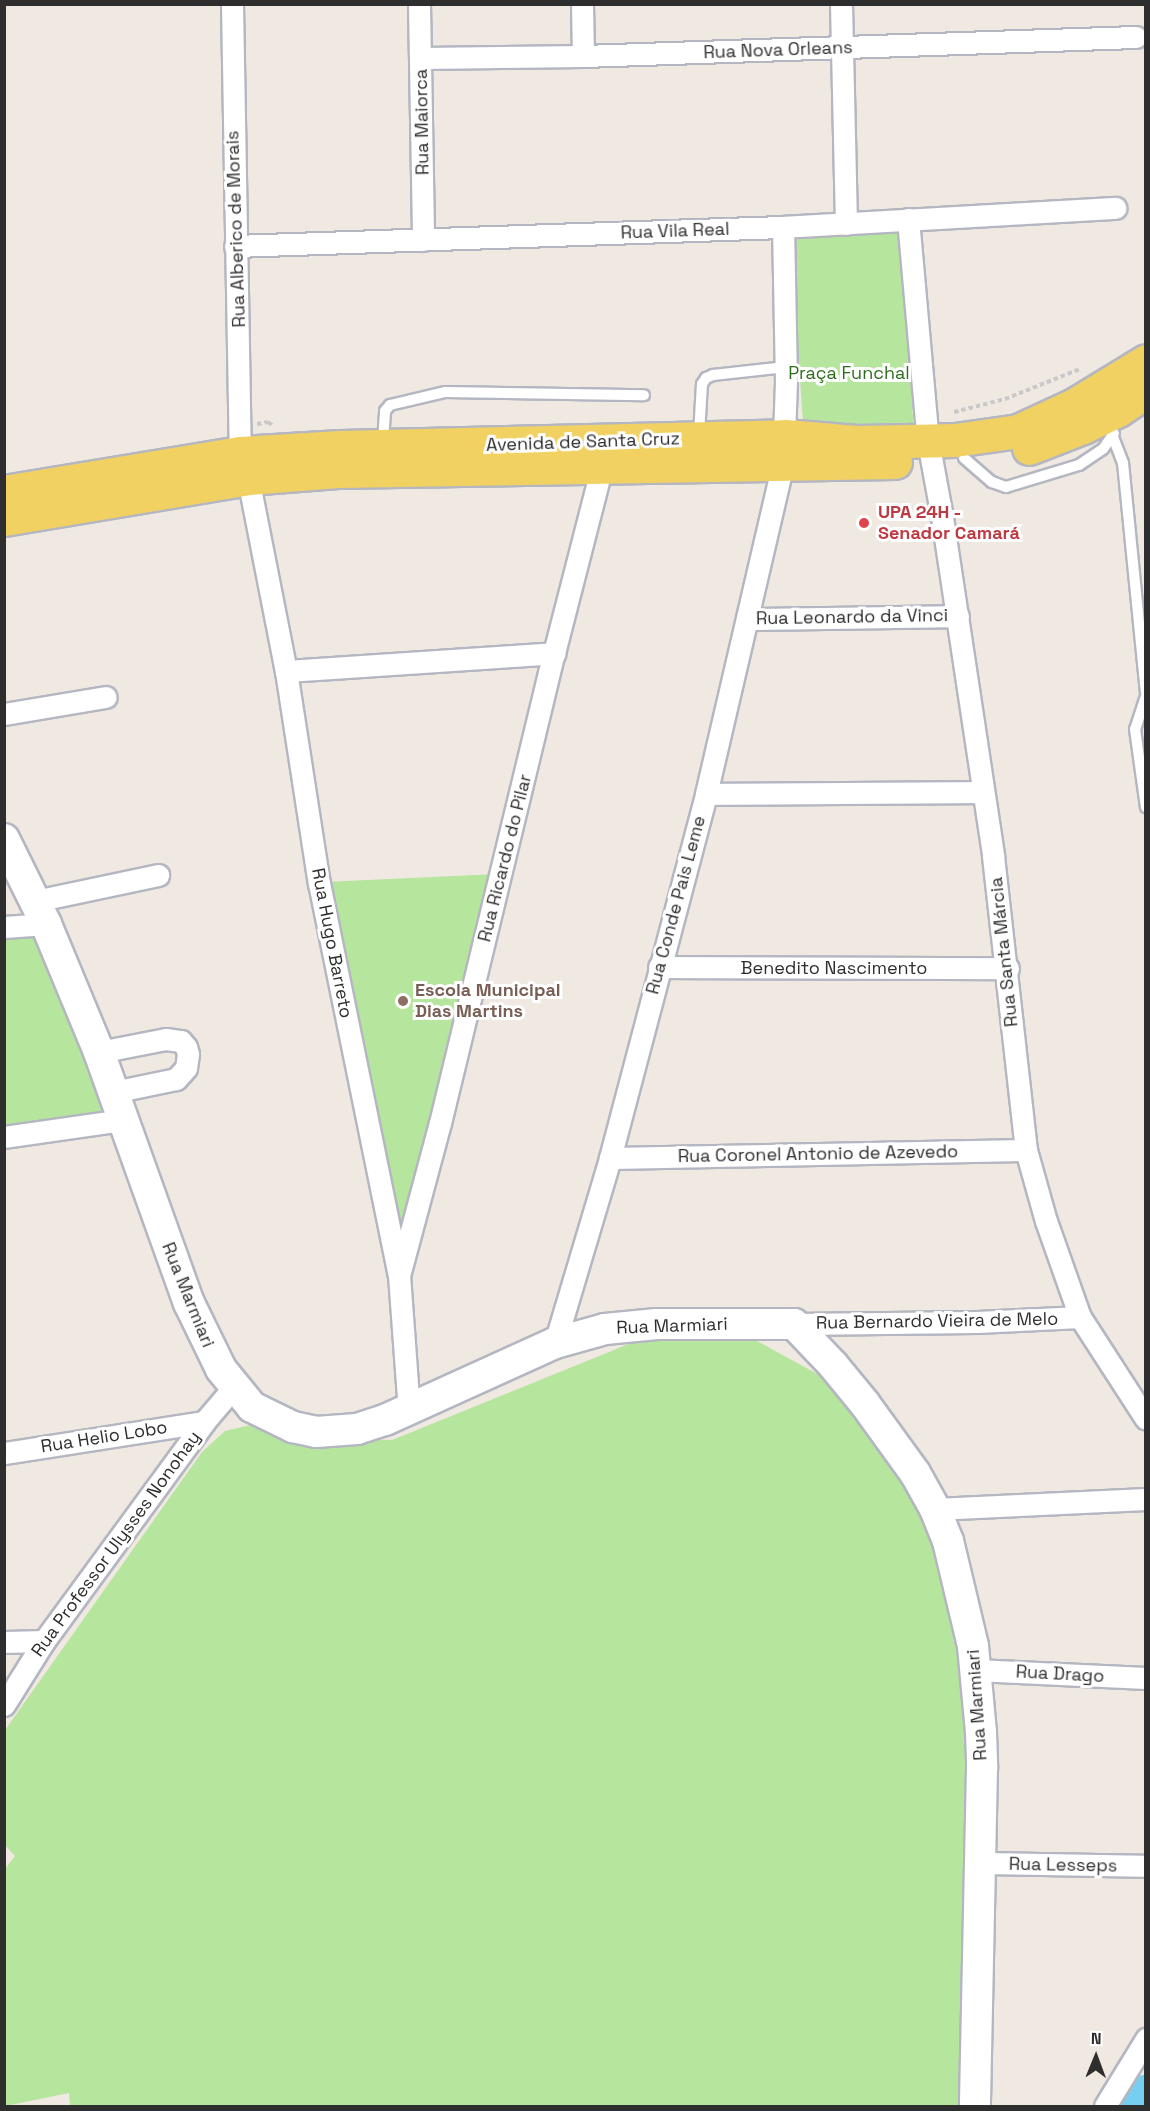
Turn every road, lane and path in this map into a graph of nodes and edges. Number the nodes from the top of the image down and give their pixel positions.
1 (232, 4) edge
2 (419, 4) edge
3 (582, 4) edge
4 (841, 4) edge
5 (1136, 38) dead end
6 (841, 49) junction
7 (583, 56) junction
8 (421, 58) junction
9 (1114, 208) dead end
10 (908, 219) junction
11 (846, 224) junction
12 (783, 227) junction
13 (423, 240) junction
14 (235, 246) junction
15 (1146, 361) edge
16 (786, 367) junction
17 (1146, 391) edge
18 (644, 395) dead end
19 (1116, 423) junction
20 (699, 439) junction
21 (382, 447) junction
22 (784, 450) junction
23 (930, 451) junction
24 (605, 455) junction
25 (244, 465) junction
26 (4, 492) edge
27 (4, 519) edge
28 (958, 616) junction
29 (747, 619) junction
30 (554, 653) junction
31 (286, 671) junction
32 (1146, 694) edge
33 (106, 697) dead end
34 (4, 714) edge
35 (983, 792) junction
36 (706, 794) junction
37 (1146, 807) edge
38 (4, 839) edge
39 (158, 875) dead end
40 (40, 912) junction
41 (4, 927) edge
42 (659, 967) junction
43 (1008, 968) junction
44 (99, 1052) junction
45 (113, 1092) junction
46 (122, 1120) junction
47 (4, 1137) edge
48 (1026, 1150) junction
49 (610, 1158) junction
50 (399, 1275) junction
51 (1080, 1317) junction
52 (794, 1324) junction
53 (555, 1343) junction
54 (234, 1388) junction
55 (409, 1410) junction
56 (1146, 1419) edge
57 (204, 1422) junction
58 (4, 1453) edge
59 (1146, 1498) edge
60 (935, 1509) junction
61 (4, 1641) edge
62 (44, 1641) junction
63 (975, 1670) junction
64 (1146, 1678) edge
65 (4, 1705) edge
66 (981, 1863) junction
67 (1146, 1866) edge
68 (1146, 2039) edge
69 (975, 2106) edge
70 (1105, 2106) edge

1 - 14 street, Rua Alberico de Morais
2 - 8 street, Rua Maiorca
3 - 7 street
4 - 6 street
5 - 6 street, Rua Nova Orleans
6 - 7 street, Rua Nova Orleans
6 - 11 street
7 - 8 street, Rua Nova Orleans
8 - 13 street, Rua Maiorca
9 - 10 street, Rua Vila Real
10 - 11 street, Rua Vila Real
10 - 23 street
11 - 12 street, Rua Vila Real
12 - 13 street, Rua Vila Real
12 - 16 street
13 - 14 street, Rua Vila Real
14 - 25 street, Rua Alberico de Morais
15 - 23 main road, Avenida de Santa Cruz
16 - 20 lane
16 - 22 street
17 - 19 main road, Avenida de Santa Cruz
18 - 21 lane
19 - 23 main road, Avenida de Santa Cruz
19 - 32 lane
20 - 22 main road, Avenida de Santa Cruz
20 - 24 main road, Avenida de Santa Cruz
21 - 24 main road, Avenida de Santa Cruz
21 - 25 main road, Avenida de Santa Cruz
22 - 23 main road, Avenida de Santa Cruz
22 - 24 main road, Avenida de Santa Cruz
22 - 29 street, Rua Conde Pais Leme
23 - 28 street, Rua Santa Márcia
24 - 25 main road, Avenida de Santa Cruz
24 - 30 street, Rua Ricardo do Pilar
25 - 26 main road, Avenida de Santa Cruz
25 - 27 main road, Avenida de Santa Cruz
25 - 31 street, Rua Hugo Barreto
28 - 29 street, Rua Leonardo da Vinci
28 - 35 street, Rua Santa Márcia
29 - 36 street, Rua Conde Pais Leme
30 - 31 street
30 - 50 street, Rua Ricardo do Pilar
31 - 50 street, Rua Hugo Barreto
32 - 37 lane
33 - 34 street
35 - 36 street
35 - 43 street, Rua Santa Márcia
36 - 42 street, Rua Conde Pais Leme
38 - 40 street, Rua Marmiari
39 - 40 street
40 - 41 street
40 - 44 street, Rua Marmiari
42 - 43 street, Benedito Nascimento
42 - 49 street, Rua Conde Pais Leme
43 - 48 street, Rua Santa Márcia
44 - 45 street, Rua Marmiari
44 - 45 street
45 - 46 street, Rua Marmiari
46 - 47 street
46 - 54 street, Rua Marmiari
48 - 49 street, Rua Coronel Antonio de Azevedo
48 - 51 street, Rua Santa Márcia
49 - 53 street, Rua Conde Pais Leme
50 - 55 street, Rua Hugo Barreto
51 - 52 street, Rua Bernardo Vieira de Melo
51 - 56 street, Rua Santa Márcia
52 - 53 street, Rua Marmiari
52 - 60 street, Rua Marmiari
53 - 55 street, Rua Marmiari
54 - 55 street, Rua Marmiari
54 - 57 street, Rua Professor Ulysses Nonohay
57 - 58 street, Rua Helio Lobo
57 - 62 street, Rua Professor Ulysses Nonohay
59 - 60 street
60 - 63 street, Rua Marmiari
61 - 62 street
62 - 65 street, Rua Professor Ulysses Nonohay
63 - 64 street, Rua Drago
63 - 66 street, Rua Marmiari
66 - 67 street, Rua Lesseps
66 - 69 street, Rua Marmiari
68 - 70 street

